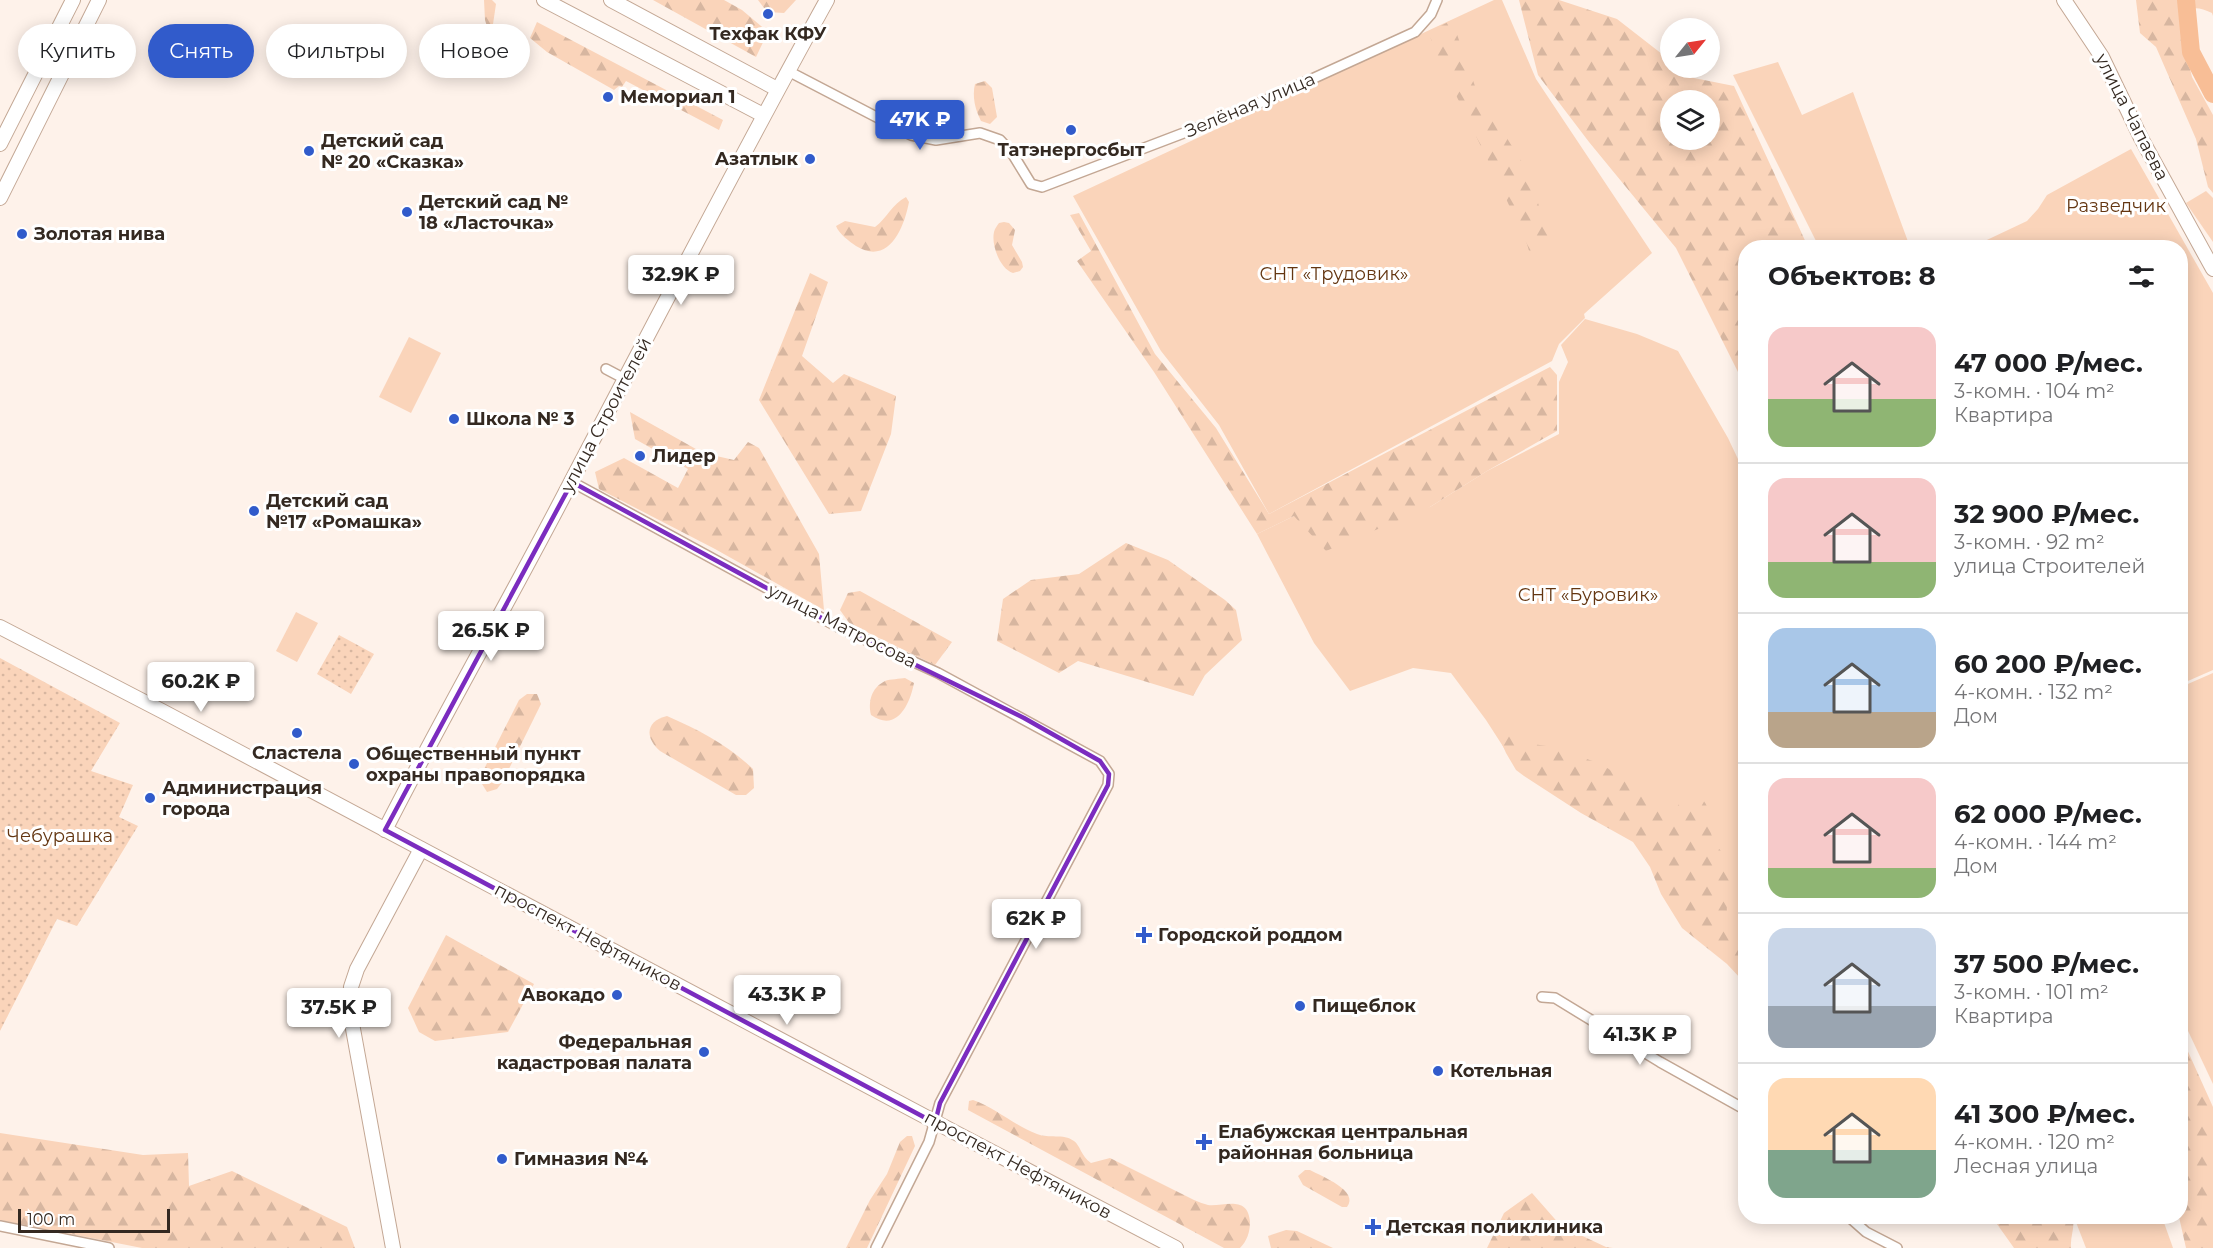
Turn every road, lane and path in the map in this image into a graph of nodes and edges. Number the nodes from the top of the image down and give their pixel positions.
1 (73, 0) edge
2 (99, 0) edge
3 (544, 0) edge
4 (611, 0) edge
5 (826, 0) edge
6 (1437, 0) edge
7 (2064, 0) edge
8 (788, 71) junction
9 (777, 89) junction
10 (763, 115) junction
11 (0, 144) edge
12 (0, 198) edge
13 (2213, 269) edge
14 (606, 369) dead end
15 (625, 379) junction
16 (572, 482) junction
17 (0, 627) edge
18 (385, 830) junction
19 (421, 849) junction
20 (1542, 997) dead end
21 (1738, 1106) edge
22 (935, 1123) junction
23 (1857, 1224) edge
24 (0, 1226) edge
25 (109, 1248) edge
26 (393, 1248) edge
27 (876, 1248) edge
28 (1176, 1248) edge
29 (1897, 1248) edge

1 - 11 street
2 - 12 street
3 - 10 street
4 - 9 street
5 - 8 street, улица Строителей
6 - 8 street, Зелёная улица
7 - 13 street, улица Чапаева
8 - 9 street, улица Строителей
9 - 10 street, улица Строителей
10 - 15 street, улица Строителей
14 - 15 street
15 - 16 street, улица Строителей
16 - 18 street, улица Строителей
16 - 22 street, улица Матросова
17 - 18 street, проспект Нефтяников
18 - 19 street, проспект Нефтяников
19 - 22 street, проспект Нефтяников
19 - 26 street
20 - 21 street
22 - 27 street
22 - 28 street, проспект Нефтяников
23 - 29 street
24 - 25 street

